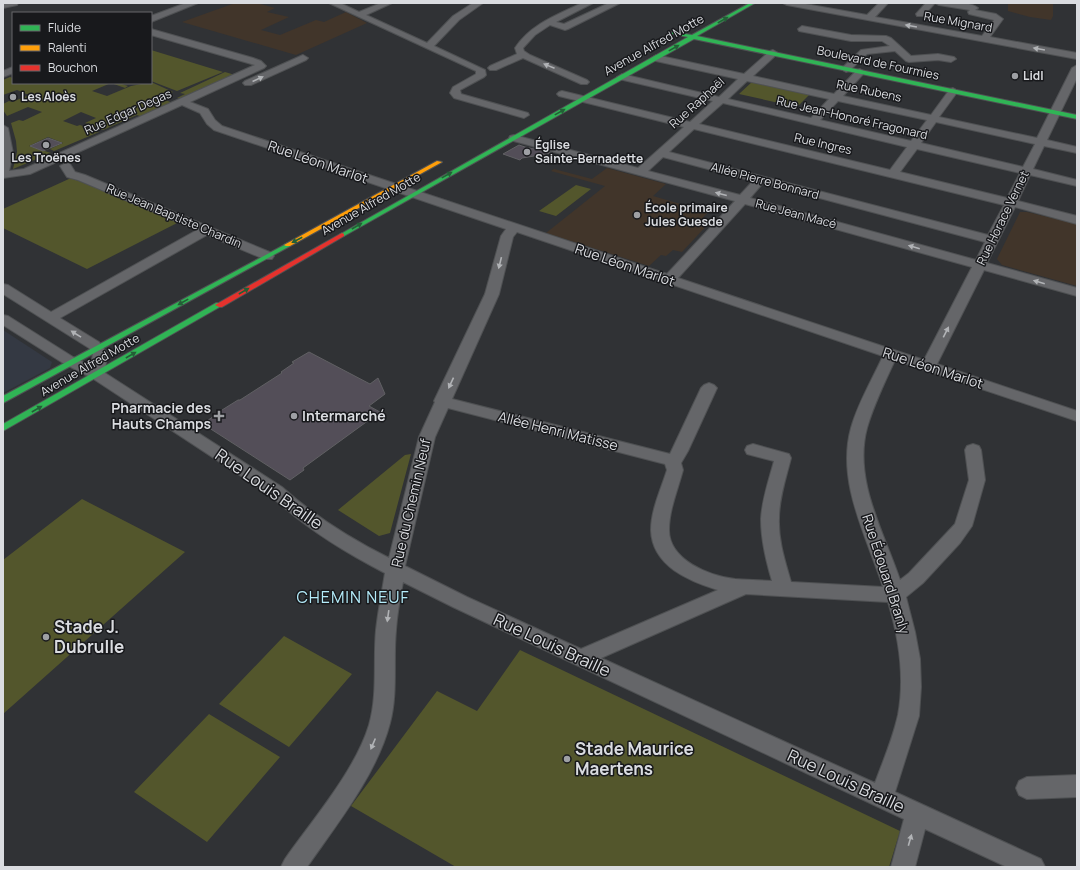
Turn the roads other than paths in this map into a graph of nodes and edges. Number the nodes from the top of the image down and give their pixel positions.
1 (14, 3) edge
2 (194, 3) edge
3 (333, 3) edge
4 (388, 3) edge
5 (479, 3) edge
6 (589, 3) edge
7 (616, 3) edge
8 (753, 3) edge
9 (787, 3) edge
10 (850, 3) edge
11 (884, 3) edge
12 (931, 3) edge
13 (939, 3) edge
14 (3, 6) edge
15 (972, 10) edge
16 (840, 13) junction
17 (920, 14) dead end
18 (359, 15) junction
19 (869, 18) junction
20 (152, 19) edge
21 (548, 22) junction
22 (809, 22) dead end
23 (687, 25) dead end
24 (152, 32) edge
25 (670, 35) joint
26 (693, 37) junction
27 (984, 39) junction
28 (429, 46) junction
29 (897, 48) junction
30 (773, 53) junction
31 (523, 55) junction
32 (1077, 56) edge
33 (303, 58) dead end
34 (656, 58) junction
35 (951, 59) dead end
36 (259, 64) junction
37 (493, 68) dead end
38 (1077, 68) edge
39 (280, 69) junction
40 (846, 69) junction
41 (860, 72) junction
42 (622, 77) junction
43 (745, 78) junction
44 (587, 81) joint
45 (238, 88) dead end
46 (953, 91) junction
47 (559, 96) joint
48 (836, 97) junction
49 (582, 100) junction
50 (720, 100) junction
51 (211, 101) dead end
52 (182, 102) junction
53 (197, 107) junction
54 (1055, 112) junction
55 (527, 114) joint
56 (1077, 117) edge
57 (933, 119) junction
58 (514, 121) dead end
59 (813, 122) junction
60 (691, 126) junction
61 (3, 128) edge
62 (514, 138) junction
63 (1040, 142) junction
64 (914, 145) junction
65 (1077, 150) edge
66 (660, 154) junction
67 (448, 157) dead end
68 (51, 161) junction
69 (3, 171) edge
70 (640, 172) junction
71 (1026, 172) junction
72 (893, 174) junction
73 (3, 175) edge
74 (760, 180) junction
75 (1077, 183) edge
76 (393, 187) junction
77 (413, 194) junction
78 (742, 200) junction
79 (1011, 203) junction
80 (870, 208) junction
81 (1077, 220) edge
82 (514, 228) junction
83 (206, 230) junction
84 (856, 230) junction
85 (992, 240) junction
86 (268, 256) junction
87 (980, 265) junction
88 (669, 280) junction
89 (3, 288) edge
90 (1077, 292) edge
91 (3, 318) edge
92 (50, 318) junction
93 (98, 348) junction
94 (891, 354) junction
95 (72, 362) junction
96 (928, 367) junction
97 (97, 374) junction
98 (709, 388) dead end
99 (3, 400) edge
100 (442, 401) junction
101 (1077, 416) edge
102 (3, 428) edge
103 (753, 450) dead end
104 (973, 450) dead end
105 (673, 462) junction
106 (395, 570) junction
107 (743, 587) junction
108 (783, 588) junction
109 (895, 594) junction
110 (581, 658) junction
111 (1077, 786) edge
112 (1027, 788) dead end
113 (882, 797) junction
114 (918, 814) junction
115 (293, 867) edge
116 (903, 867) edge
117 (1033, 867) edge

1 - 14 street
2 - 20 street
3 - 18 street
4 - 18 street
5 - 28 street
6 - 21 street
7 - 21 street
26 -> 8 main road, Avenue Alfred Motte
9 - 16 street, Rue Mignard
10 - 16 street
11 - 19 street
12 - 17 street
13 - 15 street
15 - 27 street
16 - 19 street, Rue Mignard
18 - 28 street
27 -> 19 street, Rue Mignard
21 - 31 street
22 - 29 street
23 - 25 main road, Avenue Alfred Motte
24 - 36 street
25 - 26 main road, Boulevard de Fourmies
26 - 30 main road, Boulevard de Fourmies
34 -> 26 main road, Avenue Alfred Motte
32 -> 27 street, Rue Mignard
28 - 55 street
29 - 35 street
29 - 40 street
30 - 40 main road, Boulevard de Fourmies
30 - 43 street, Rue Raphaël
31 - 37 street
44 -> 31 street
33 - 39 street
34 - 42 main road, Avenue Alfred Motte
34 - 43 street, Rue Rubens
36 - 39 street
36 - 52 street, Rue Edgar Degas
38 - 54 street, Rue Horace Vernet
45 -> 39 street
40 - 41 main road, Boulevard de Fourmies
41 - 46 main road, Boulevard de Fourmies
41 - 48 street
42 - 49 main road, Avenue Alfred Motte
42 - 50 street, Rue Jean-Honoré Fragonard
43 - 48 street, Rue Rubens
43 - 50 street, Rue Raphaël
44 - 47 main road
46 - 54 main road, Boulevard de Fourmies
46 - 57 street
47 - 49 street, Rue Ingres
48 - 57 street, Rue Rubens
48 - 59 street
49 - 60 street, Rue Ingres
62 -> 49 main road, Avenue Alfred Motte
50 - 59 street, Rue Jean-Honoré Fragonard
50 - 60 street, Rue Raphaël
51 - 53 street
52 - 53 street, Rue Léon Marlot
52 - 68 street, Rue Edgar Degas
53 - 76 street, Rue Léon Marlot
54 - 56 main road, Boulevard de Fourmies
54 - 63 street, Rue Horace Vernet
55 - 58 main road
57 - 63 street, Rue Rubens
57 - 64 street
59 - 64 street, Rue Jean-Honoré Fragonard
60 - 66 street, Rue Raphaël
60 - 72 street, Rue Ingres
61 - 69 street
62 - 70 street, Rue Jean Macé
77 -> 62 main road, Avenue Alfred Motte
63 - 65 street, Rue Rubens
63 - 71 street, Rue Horace Vernet
64 - 71 street, Rue Jean-Honoré Fragonard
64 - 72 street
66 - 70 street, Rue Raphaël
66 - 74 street, Allée Pierre Bonnard
67 - 76 main road, Avenue Alfred Motte
68 - 73 street, Rue Edgar Degas
68 - 83 street, Rue Jean Baptiste Chardin
78 -> 70 street, Rue Jean Macé
71 - 75 street, Rue Jean-Honoré Fragonard
71 - 79 street, Rue Horace Vernet
72 - 79 street, Rue Ingres
74 - 78 street
74 - 80 street, Allée Pierre Bonnard
76 - 77 street, Rue Léon Marlot
76 -> 86 main road, Avenue Alfred Motte
77 - 82 street, Rue Léon Marlot
97 -> 77 main road, Avenue Alfred Motte
78 - 84 street, Rue Jean Macé
78 - 88 street
79 - 81 street, Rue Ingres
79 - 85 street, Rue Horace Vernet
80 - 84 street
80 - 85 street, Allée Pierre Bonnard
82 - 88 street, Rue Léon Marlot
82 -> 100 street, Rue du Chemin Neuf
83 - 86 street, Rue Jean Baptiste Chardin
83 - 92 street
87 -> 84 street, Rue Jean Macé
85 - 87 street, Rue Horace Vernet
86 -> 93 main road, Avenue Alfred Motte
90 -> 87 street, Rue Jean Macé
96 -> 87 street, Rue Horace Vernet
88 - 94 street, Rue Léon Marlot
89 - 92 street
91 - 95 street, Rue Louis Braille
93 -> 92 street
93 - 95 main road, Avenue Alfred Motte
93 - 97 street
94 - 96 street, Rue Léon Marlot
94 - 109 street, Rue Édouard Branly
95 - 97 street, Rue Louis Braille
95 - 99 main road, Avenue Alfred Motte
96 - 101 street, Rue Léon Marlot
102 -> 97 main road, Avenue Alfred Motte
97 - 106 street, Rue Louis Braille
98 - 105 street
100 - 105 street, Allée Henri Matisse
100 - 106 street, Rue du Chemin Neuf
103 - 108 street
104 - 109 street
105 - 107 street
106 - 110 street, Rue Louis Braille
106 -> 115 street, Rue du Chemin Neuf
107 - 108 street
107 - 110 street
108 - 109 street
109 - 113 street, Rue Édouard Branly
110 - 113 street, Rue Louis Braille
111 - 112 street
113 - 114 street, Rue Louis Braille
116 -> 114 street
114 - 117 street, Rue Louis Braille

